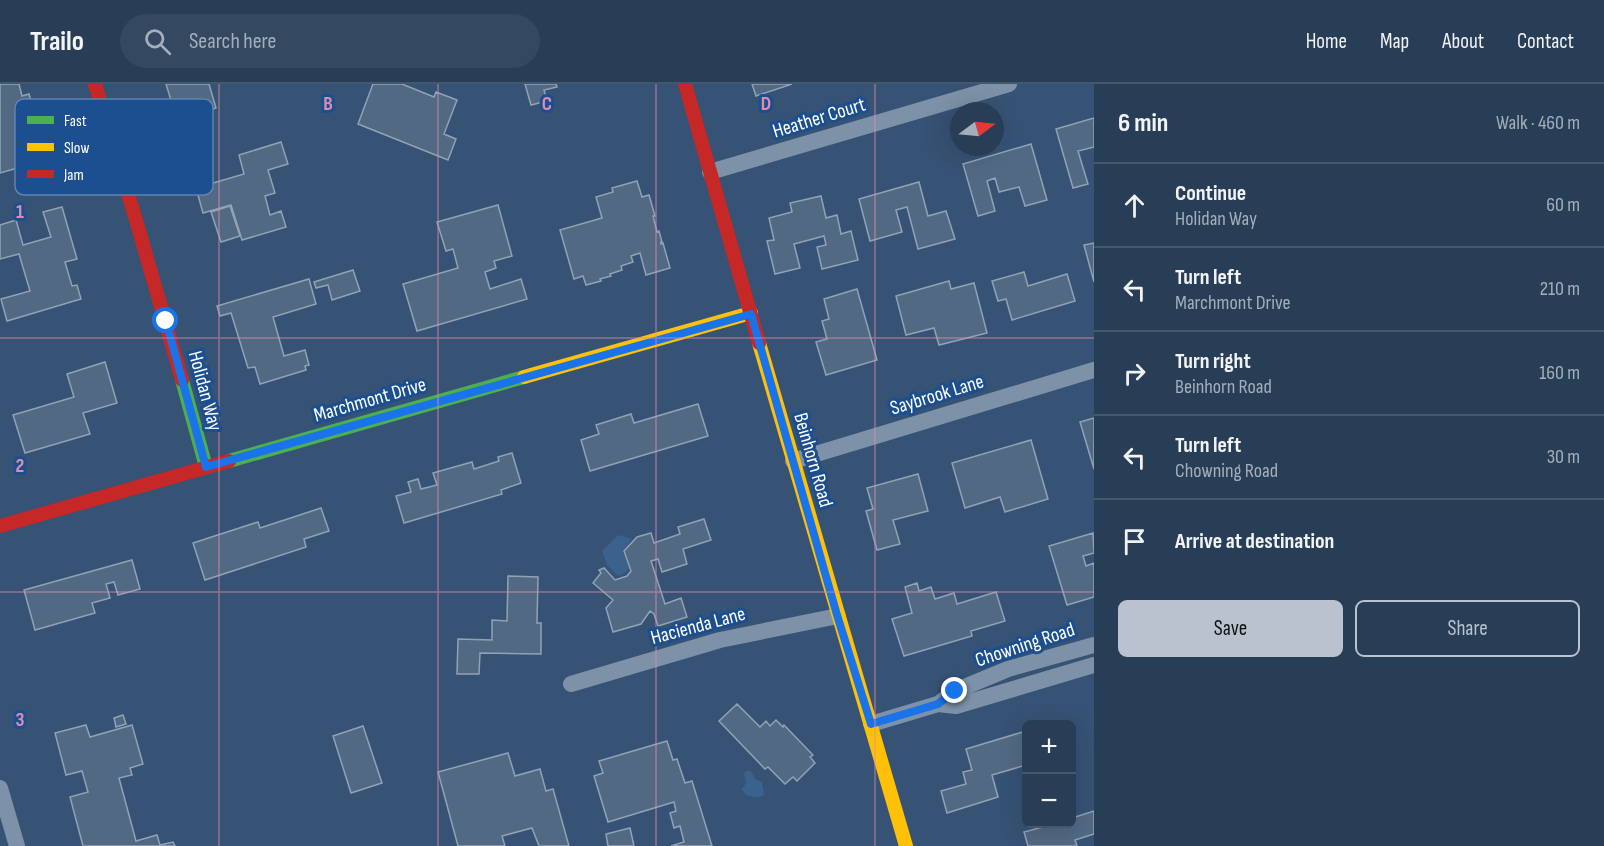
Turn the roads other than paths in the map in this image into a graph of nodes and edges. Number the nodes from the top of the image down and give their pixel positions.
1 (95, 84) edge
2 (685, 84) edge
3 (1009, 84) edge
4 (100, 99) edge
5 (710, 172) junction
6 (129, 195) edge
7 (751, 314) junction
8 (1094, 370) edge
9 (793, 460) junction
10 (206, 467) junction
11 (0, 526) edge
12 (837, 615) junction
13 (1094, 645) edge
14 (1094, 665) edge
15 (571, 684) dead end
16 (938, 704) junction
17 (871, 724) junction
18 (0, 788) edge
19 (17, 846) edge
20 (906, 846) edge

1 - 4 street, Holidan Way
2 - 5 street, Beinhorn Road
3 - 5 street, Heather Court
5 - 7 street, Beinhorn Road
6 - 10 street, Holidan Way
7 - 9 street, Beinhorn Road
7 - 10 street, Marchmont Drive
8 - 9 street, Saybrook Lane
9 - 12 street, Beinhorn Road
10 - 11 street, Marchmont Drive
12 - 15 street, Hacienda Lane
12 - 17 street, Beinhorn Road
13 - 16 street, Chowning Road
14 - 16 street, Chowning Road
16 - 17 street, Chowning Road
17 - 20 street, Beinhorn Road
18 - 19 street

